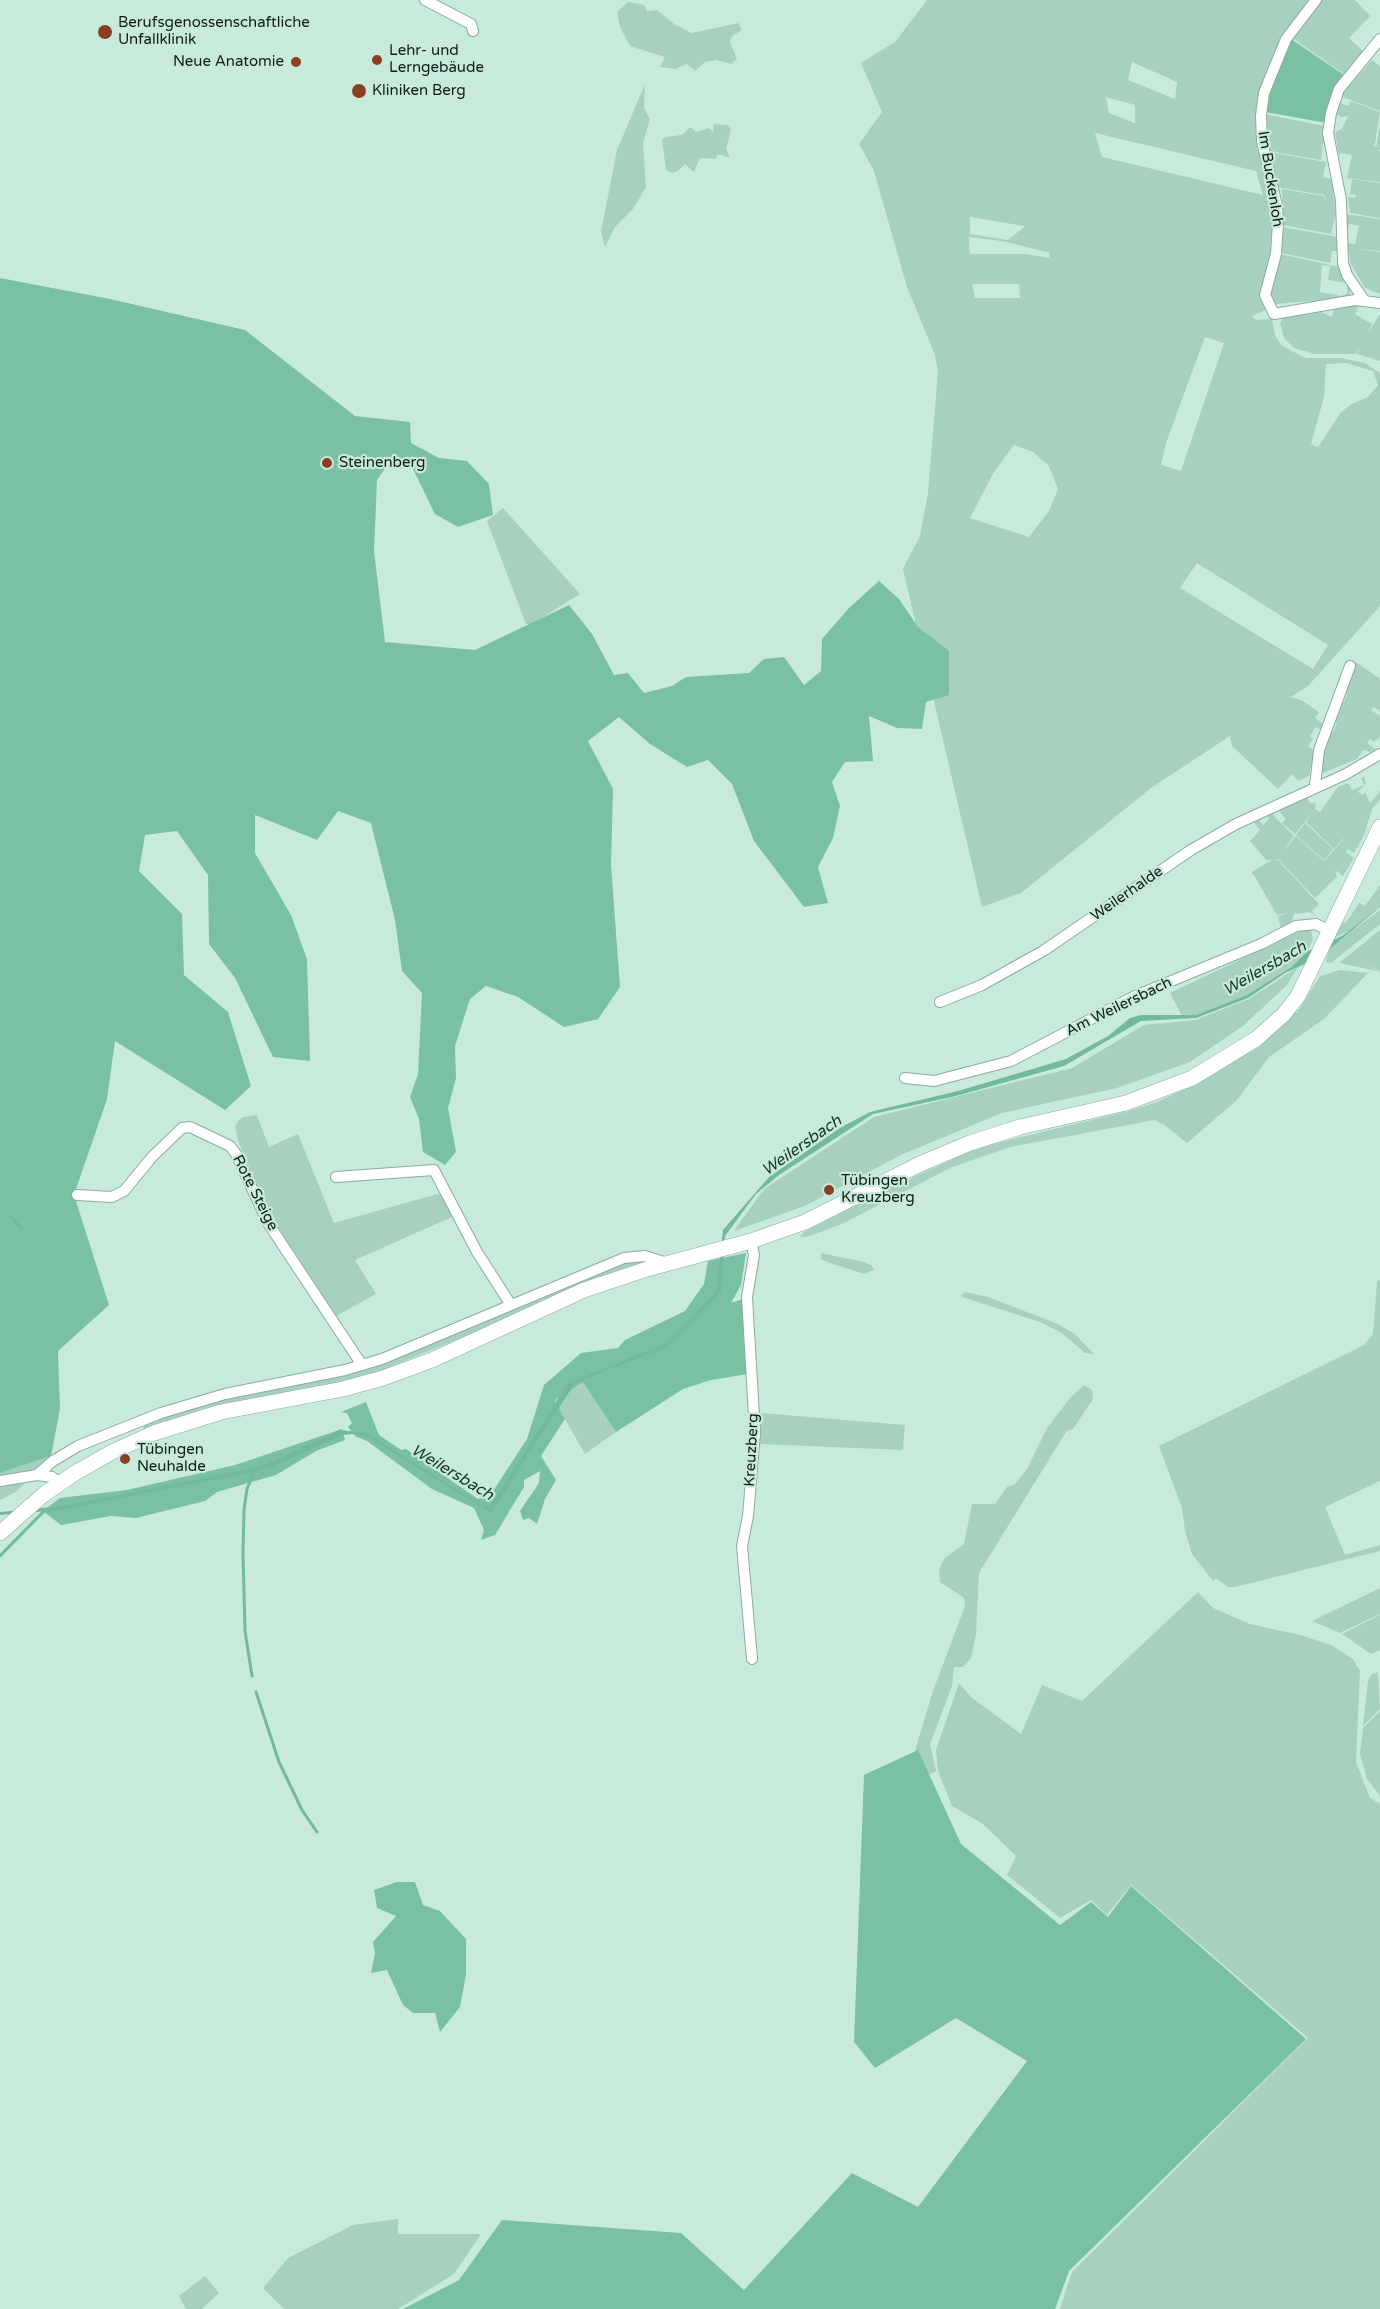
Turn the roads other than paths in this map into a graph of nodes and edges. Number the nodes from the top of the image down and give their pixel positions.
1 (425, 0) edge
2 (1316, 0) edge
3 (473, 31) dead end
4 (1380, 39) edge
5 (1364, 300) junction
6 (1380, 303) edge
7 (1350, 666) dead end
8 (1380, 754) edge
9 (1315, 786) junction
10 (1380, 827) edge
11 (1329, 931) junction
12 (940, 1002) dead end
13 (905, 1078) dead end
14 (336, 1177) dead end
15 (77, 1195) dead end
16 (751, 1241) junction
17 (667, 1263) junction
18 (511, 1305) junction
19 (362, 1365) junction
20 (36, 1475) junction
21 (0, 1481) edge
22 (57, 1485) junction
23 (0, 1533) edge
24 (752, 1659) dead end

1 - 3 street
2 - 5 street, Im Buckenloh
4 - 5 street
5 - 6 street, Im Buckenloh
7 - 9 street
8 - 9 street, Weilerhalde
9 - 12 street, Weilerhalde
10 - 11 street
11 - 13 street, Am Weilersbach
11 - 16 street
14 - 18 street
15 - 19 street, Rote Steige
16 - 17 street
16 - 24 street, Kreuzberg
17 - 18 street
17 - 22 street
18 - 19 street
19 - 20 street
20 - 21 street
20 - 22 street
22 - 23 street

